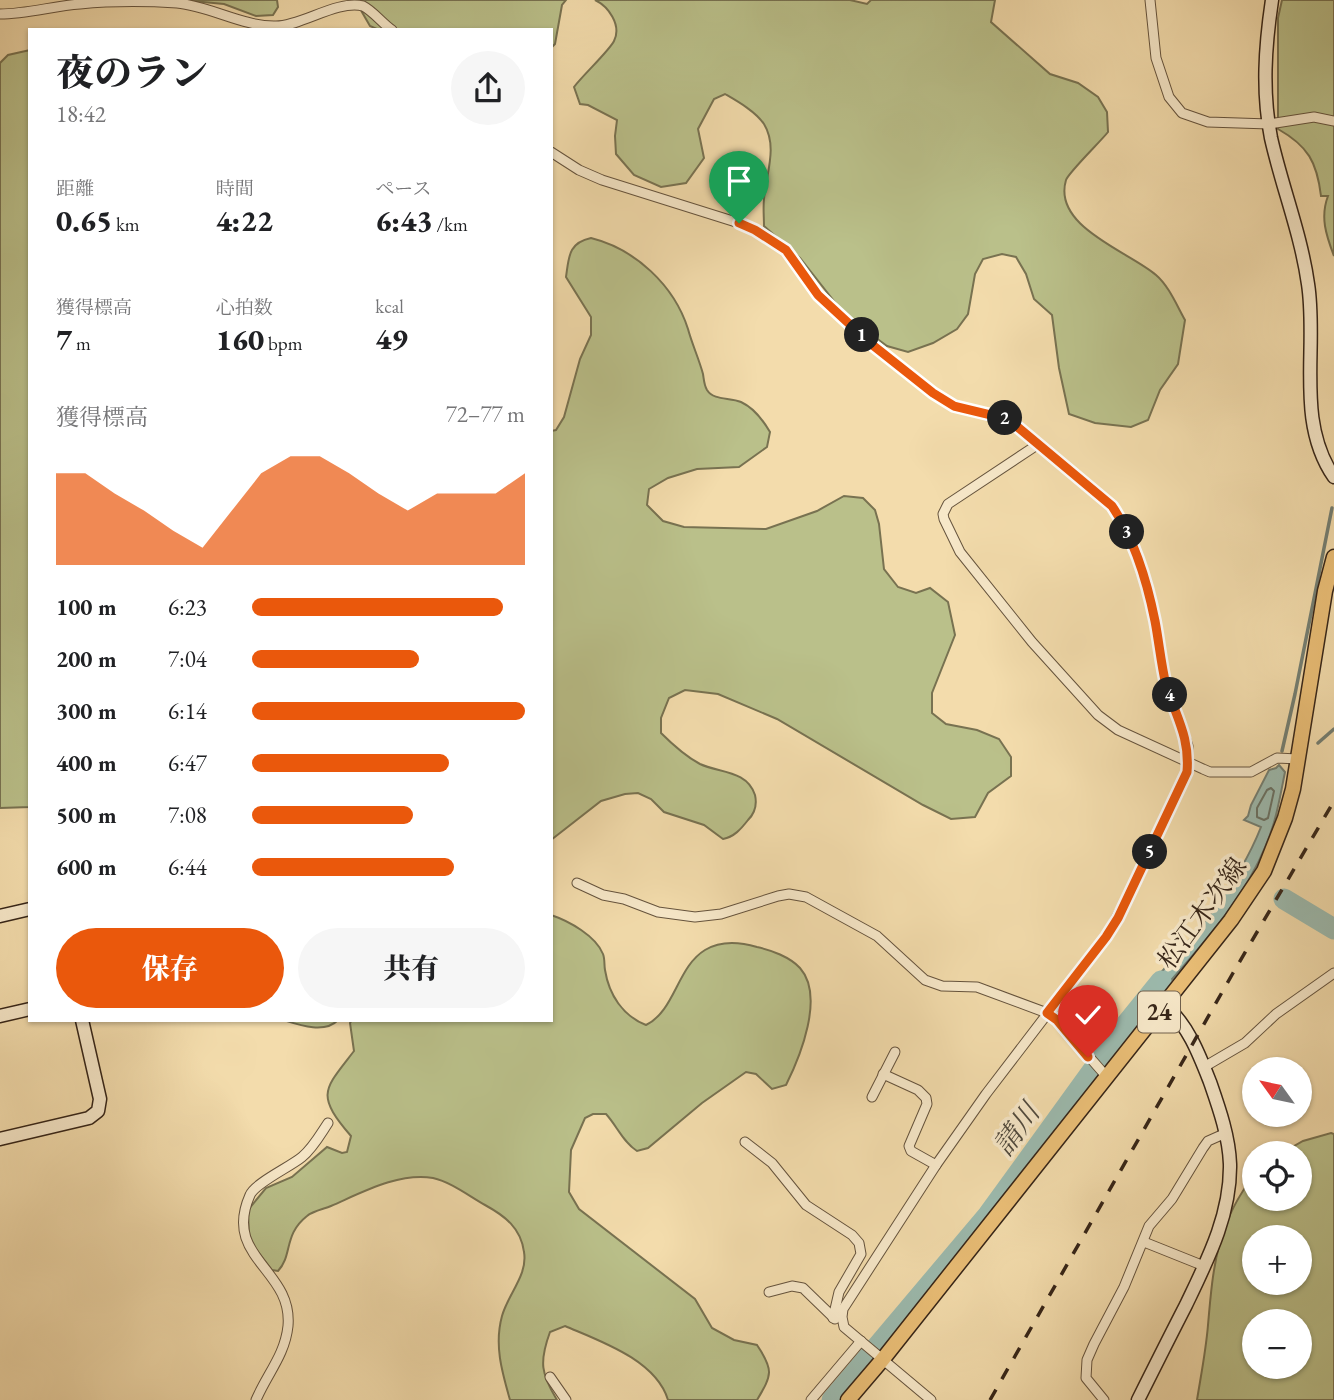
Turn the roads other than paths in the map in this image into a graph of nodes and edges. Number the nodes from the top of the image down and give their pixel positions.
1 (1150, 0) edge
2 (1272, 0) edge
3 (0, 14) edge
4 (390, 28) edge
5 (1334, 121) edge
6 (1269, 124) junction
7 (553, 153) edge
8 (1037, 445) junction
9 (1334, 477) edge
10 (1334, 557) edge
11 (1298, 759) junction
12 (1188, 761) junction
13 (577, 883) dead end
14 (28, 909) edge
15 (0, 916) edge
16 (1334, 973) edge
17 (1165, 1005) junction
18 (28, 1009) edge
19 (1047, 1013) junction
20 (0, 1016) edge
21 (82, 1022) edge
22 (895, 1052) dead end
23 (1204, 1067) junction
24 (1102, 1073) junction
25 (883, 1074) junction
26 (872, 1097) dead end
27 (328, 1123) dead end
28 (1226, 1133) junction
29 (0, 1139) edge
30 (744, 1142) dead end
31 (936, 1165) junction
32 (1144, 1242) junction
33 (1204, 1266) junction
34 (769, 1292) dead end
35 (833, 1318) junction
36 (844, 1327) junction
37 (861, 1341) junction
38 (883, 1359) junction
39 (550, 1377) dead end
40 (256, 1400) edge
41 (566, 1400) edge
42 (811, 1400) edge
43 (848, 1400) edge
44 (931, 1400) edge
45 (1104, 1400) edge
46 (1138, 1400) edge

1 - 6 street
2 - 6 street
3 - 4 street
5 - 6 street
6 - 9 street
7 - 8 street
8 - 12 street
8 - 12 street
10 - 11 main road, 松江木次線 / 24
11 - 12 street
11 - 17 main road, 松江木次線 / 24
12 - 19 street
13 - 19 street
14 - 15 street
16 - 23 street
17 - 23 street
17 - 24 main road, 松江木次線 / 24
18 - 20 street
19 - 24 street
19 - 31 street
21 - 29 street
22 - 25 street
23 - 28 street
24 - 38 main road, 松江木次線 / 24
25 - 26 street
25 - 31 street
27 - 40 street
28 - 32 street
28 - 33 street
30 - 35 street
31 - 36 street
32 - 33 street
32 - 45 street
33 - 46 street
34 - 35 street
35 - 36 street
36 - 37 street
37 - 38 street
37 - 42 street
38 - 43 main road, 松江木次線 / 24
38 - 44 street
39 - 41 street

